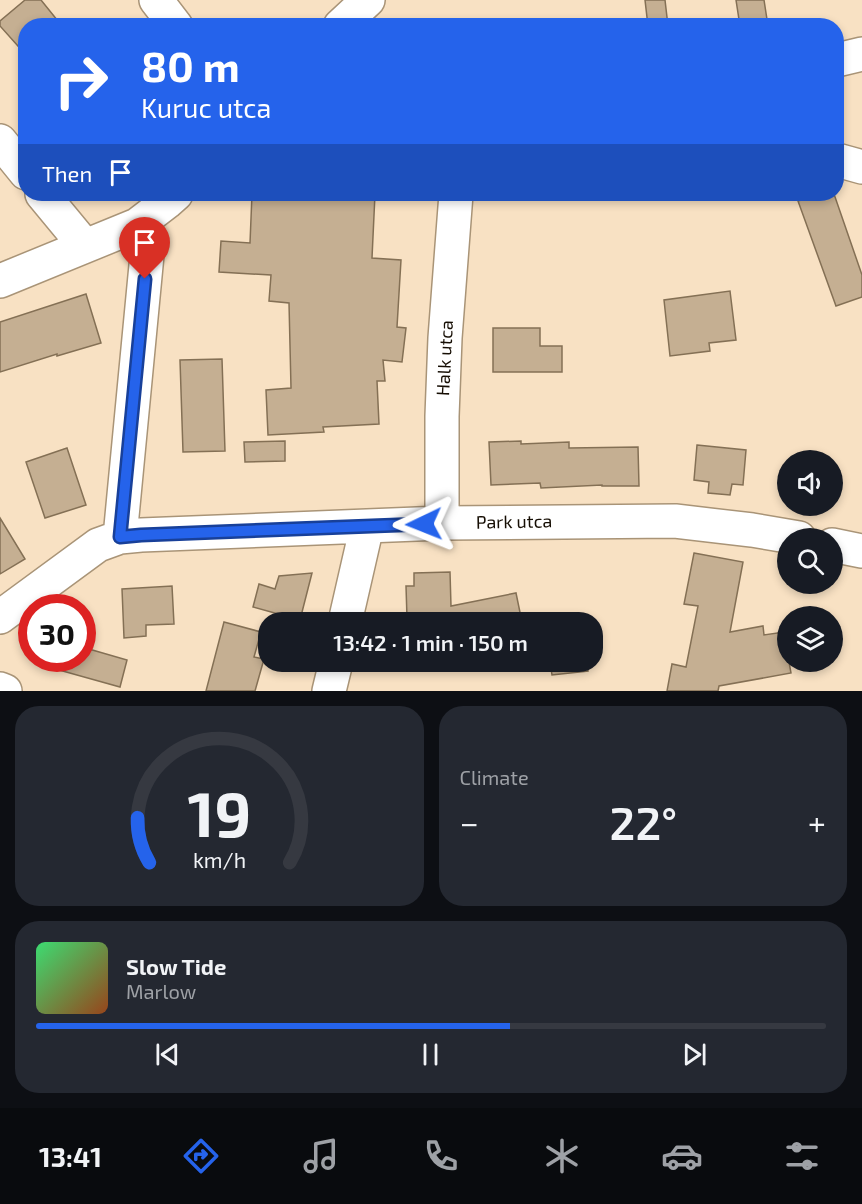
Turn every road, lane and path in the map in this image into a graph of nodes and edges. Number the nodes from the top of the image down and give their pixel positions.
1 (156, 0) edge
2 (368, 0) edge
3 (170, 18) edge
4 (349, 18) edge
5 (862, 54) edge
6 (844, 58) edge
7 (0, 141) edge
8 (844, 162) edge
9 (18, 163) edge
10 (862, 167) edge
11 (48, 201) edge
12 (168, 201) edge
13 (455, 201) edge
14 (137, 225) junction
15 (85, 246) junction
16 (0, 281) edge
17 (442, 523) junction
18 (367, 526) junction
19 (777, 534) edge
20 (120, 537) junction
21 (843, 547) edge
22 (862, 551) edge
23 (347, 612) edge
24 (0, 617) edge
25 (334, 672) edge
26 (0, 690) edge
27 (5, 691) edge
28 (329, 691) edge

1 - 3 street
2 - 4 street
5 - 6 street
7 - 9 street
8 - 10 street
11 - 15 street
12 - 14 street
13 - 17 street, Halk utca
14 - 15 street
14 - 20 street
15 - 16 street
17 - 18 street, Park utca
17 - 19 street, Park utca
18 - 20 street, Park utca
18 - 23 street
20 - 24 street, Park utca
21 - 22 street
25 - 28 street
26 - 27 street

